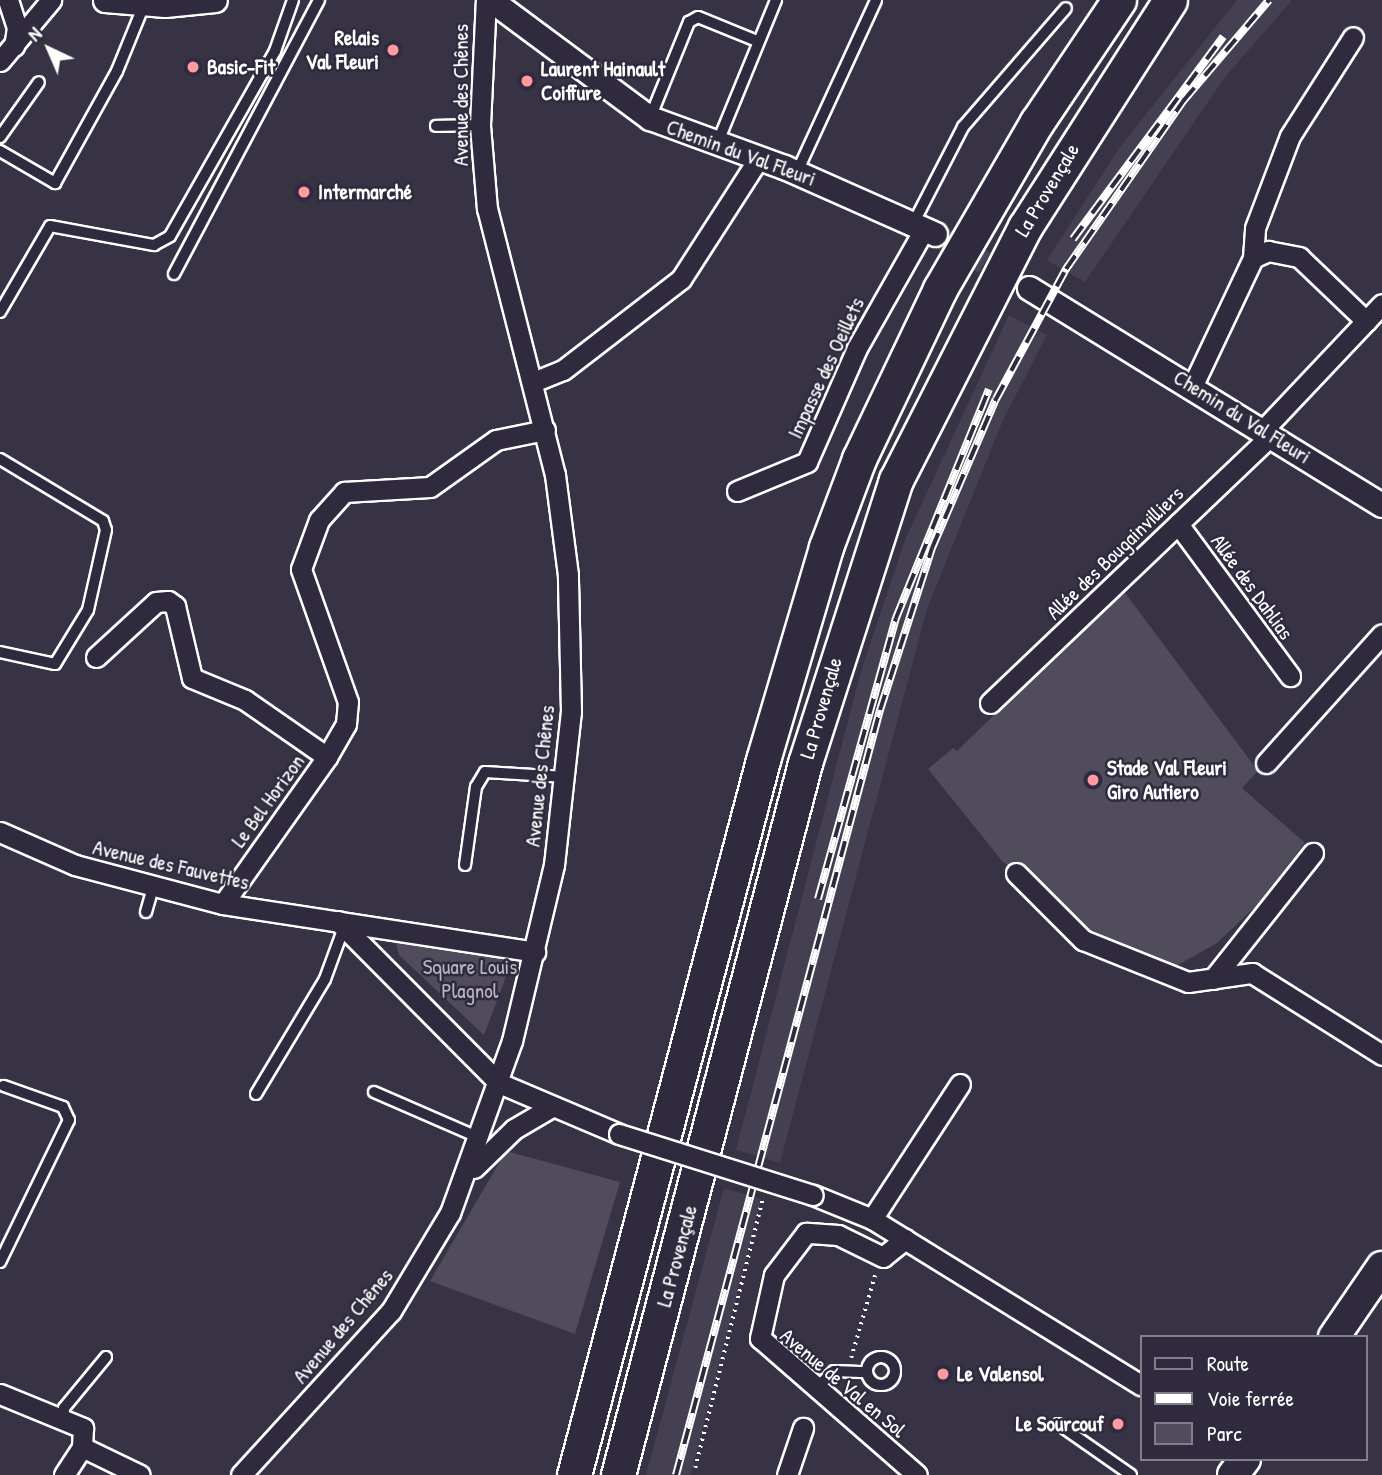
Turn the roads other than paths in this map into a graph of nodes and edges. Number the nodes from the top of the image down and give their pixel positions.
1 (8, 0) edge
2 (51, 0) edge
3 (105, 0) edge
4 (215, 0) edge
5 (293, 0) edge
6 (319, 0) edge
7 (486, 0) edge
8 (491, 0) edge
9 (776, 0) edge
10 (876, 0) edge
11 (1119, 0) edge
12 (1170, 0) edge
13 (144, 5) junction
14 (1066, 8) dead end
15 (1353, 37) dead end
16 (757, 41) junction
17 (14, 46) junction
18 (0, 61) edge
19 (39, 82) dead end
20 (650, 118) junction
21 (480, 125) junction
22 (436, 126) dead end
23 (0, 136) edge
24 (717, 144) junction
25 (0, 151) edge
26 (759, 158) junction
27 (797, 172) junction
28 (925, 228) junction
29 (1253, 258) junction
30 (174, 274) dead end
31 (1029, 288) tunnel mouth
32 (1382, 304) edge
33 (0, 312) edge
34 (1366, 321) junction
35 (533, 382) junction
36 (1192, 387) junction
37 (545, 430) junction
38 (1267, 433) junction
39 (0, 459) edge
40 (737, 491) dead end
41 (1382, 505) edge
42 (1178, 524) junction
43 (1382, 634) edge
44 (0, 652) edge
45 (96, 657) dead end
46 (1290, 676) dead end
47 (990, 703) dead end
48 (327, 757) junction
49 (1266, 763) dead end
50 (566, 777) junction
51 (0, 832) edge
52 (1313, 853) dead end
53 (466, 865) dead end
54 (1016, 873) dead end
55 (153, 888) junction
56 (223, 904) junction
57 (146, 912) dead end
58 (341, 924) junction
59 (535, 952) junction
60 (1212, 980) junction
61 (1382, 1055) edge
62 (499, 1083) junction
63 (960, 1084) dead end
64 (4, 1086) dead end
65 (374, 1092) dead end
66 (256, 1094) dead end
67 (550, 1108) junction
68 (481, 1138) junction
69 (468, 1174) junction
70 (872, 1219) junction
71 (905, 1239) junction
72 (0, 1262) edge
73 (1382, 1266) edge
74 (1335, 1335) edge
75 (106, 1357) dead end
76 (867, 1372) dead end
77 (1140, 1385) edge
78 (814, 1390) junction
79 (0, 1394) edge
80 (63, 1420) junction
81 (1058, 1424) dead end
82 (803, 1427) dead end
83 (82, 1447) junction
84 (64, 1475) edge
85 (140, 1475) edge
86 (241, 1475) edge
87 (574, 1475) edge
88 (618, 1475) edge
89 (787, 1475) edge
90 (917, 1475) edge
91 (1131, 1475) edge

1 - 17 street
2 - 17 street
3 - 13 street
4 - 13 street
5 - 33 lane
6 - 30 lane
7 - 21 street, Avenue des Chênes
8 - 20 street, Chemin du Val Fleuri
9 - 16 lane
10 - 27 lane
11 - 87 highway, La Provençale
12 - 88 highway, La Provençale
13 - 25 lane
14 - 28 lane
15 - 29 street
16 - 20 lane
16 - 24 lane
17 - 18 street
19 - 23 lane
20 - 24 street, Chemin du Val Fleuri
21 - 22 lane
21 - 35 street, Avenue des Chênes
24 - 26 street, Chemin du Val Fleuri
26 - 27 street, Chemin du Val Fleuri
26 - 35 street
27 - 28 street, Chemin du Val Fleuri
28 - 40 street, Impasse des Oeillets
29 - 34 street
29 - 36 street
31 - 36 street, Chemin du Val Fleuri
32 - 34 street, Allée des Bougainvilliers
34 - 38 street, Allée des Bougainvilliers
35 - 37 street, Avenue des Chênes
36 - 38 street, Chemin du Val Fleuri
37 - 48 street
37 - 50 street, Avenue des Chênes
38 - 41 street, Chemin du Val Fleuri
38 - 42 street, Allée des Bougainvilliers
39 - 44 lane
42 - 46 street, Allée des Dahlias
42 - 47 street, Allée des Bougainvilliers
43 - 49 street
45 - 48 street, Le Bel Horizon
48 - 56 street, Le Bel Horizon
50 - 53 lane
50 - 59 street, Avenue des Chênes
51 - 55 street, Avenue des Fauvettes
52 - 60 street
54 - 60 street
55 - 56 street, Avenue des Fauvettes
55 - 57 lane
56 - 58 street, Avenue des Fauvettes
58 - 59 street, Avenue des Fauvettes
58 - 62 street
58 - 66 lane
59 - 62 street, Avenue des Chênes
60 - 61 street
62 - 67 street
62 - 68 street, Avenue des Chênes
63 - 70 street
64 - 72 lane
65 - 68 lane
67 - 69 street
67 - 70 street, bridge
68 - 69 street, Avenue des Chênes
69 - 86 street, Avenue des Chênes
70 - 71 street
71 - 77 street
71 - 78 street, Avenue de Val en Sol
73 - 74 main road
75 - 80 lane
76 - 78 lane
78 - 90 street, Avenue de Val en Sol
79 - 80 street
80 - 83 street
81 - 91 lane
82 - 89 street
83 - 84 street
83 - 85 street

